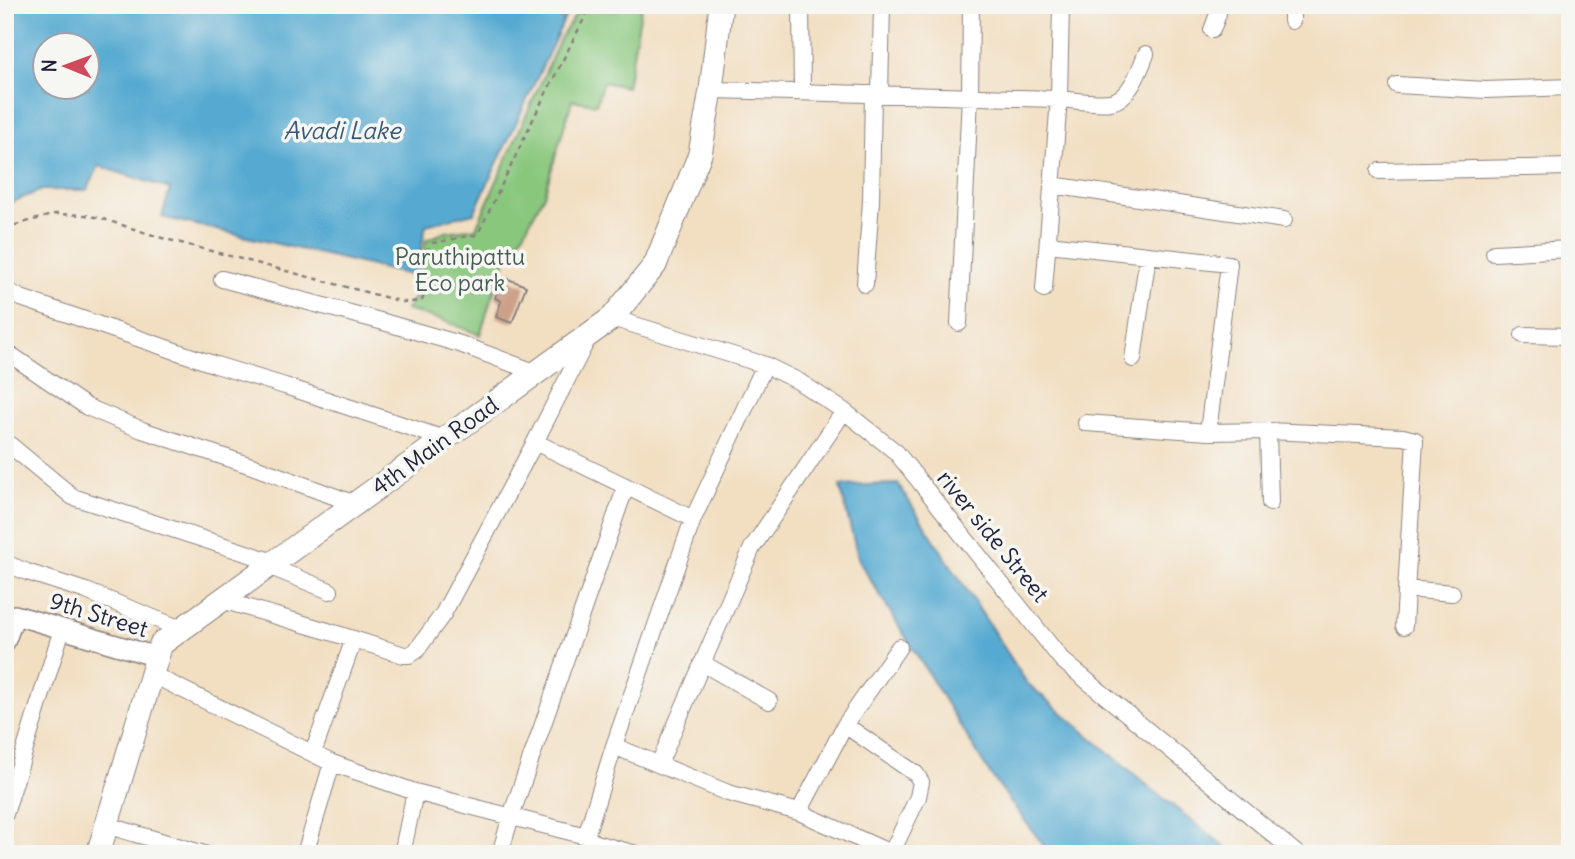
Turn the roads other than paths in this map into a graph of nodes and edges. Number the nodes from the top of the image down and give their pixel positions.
1 (721, 5) edge
2 (801, 5) edge
3 (881, 5) edge
4 (971, 5) edge
5 (1061, 5) edge
6 (1217, 5) edge
7 (1212, 30) dead end
8 (1146, 54) dead end
9 (1397, 85) dead end
10 (1570, 87) edge
11 (711, 90) junction
12 (802, 92) junction
13 (876, 94) junction
14 (970, 97) junction
15 (1059, 99) junction
16 (1570, 167) edge
17 (1379, 171) dead end
18 (1052, 185) junction
19 (1284, 220) dead end
20 (1048, 244) junction
21 (1570, 249) edge
22 (1494, 253) dead end
23 (1148, 255) junction
24 (222, 279) dead end
25 (865, 284) dead end
26 (1044, 289) dead end
27 (5, 290) edge
28 (612, 318) junction
29 (959, 323) dead end
30 (590, 334) junction
31 (1524, 335) dead end
32 (1570, 335) edge
33 (5, 351) edge
34 (1133, 359) dead end
35 (765, 365) junction
36 (537, 373) junction
37 (844, 411) junction
38 (1086, 423) dead end
39 (1268, 431) junction
40 (1208, 432) junction
41 (446, 439) junction
42 (5, 441) edge
43 (535, 442) junction
44 (626, 486) junction
45 (1270, 503) dead end
46 (355, 504) junction
47 (693, 519) junction
48 (5, 563) edge
49 (271, 564) junction
50 (1407, 589) junction
51 (330, 591) dead end
52 (1452, 593) dead end
53 (222, 600) junction
54 (1404, 626) dead end
55 (62, 629) junction
56 (181, 629) junction
57 (354, 639) junction
58 (5, 642) edge
59 (899, 647) dead end
60 (702, 663) junction
61 (154, 666) junction
62 (769, 701) dead end
63 (845, 725) junction
64 (614, 746) junction
65 (313, 753) junction
66 (332, 762) junction
67 (659, 764) junction
68 (415, 792) junction
69 (799, 812) junction
70 (5, 814) edge
71 (511, 816) junction
72 (106, 825) junction
73 (592, 844) edge
74 (892, 853) edge
75 (98, 854) edge
76 (204, 854) edge
77 (305, 854) edge
78 (402, 854) edge
79 (500, 854) edge
80 (636, 854) edge
81 (1297, 854) edge

1 - 11 main road, 4th Main Road
2 - 12 street
3 - 13 street
4 - 14 street
5 - 15 street
6 - 7 street
8 - 15 street
9 - 10 street
11 - 12 street
11 - 28 main road, 4th Main Road
12 - 13 street
13 - 14 street
13 - 25 street
14 - 15 street
14 - 29 street
15 - 18 street
16 - 17 street
18 - 19 street
18 - 20 street
20 - 23 street
20 - 26 street
21 - 22 street
23 - 34 street
23 - 40 street
24 - 36 street
27 - 41 street
28 - 30 main road, 4th Main Road
28 - 35 street, river side Street
30 - 36 main road, 4th Main Road
30 - 43 street
31 - 32 street
33 - 46 street
35 - 37 street, river side Street
35 - 47 street
36 - 41 main road, 4th Main Road
37 - 60 street
37 - 81 street, river side Street
38 - 40 street
39 - 40 street
39 - 45 street
39 - 50 street
41 - 46 main road, 4th Main Road
42 - 49 street
43 - 44 street
43 - 57 street
44 - 47 street
44 - 71 street
46 - 49 main road, 4th Main Road
47 - 64 street
48 - 56 street
49 - 51 street
49 - 53 main road, 4th Main Road
50 - 52 street
50 - 54 street
53 - 56 main road, 4th Main Road
53 - 57 street
55 - 58 street, 9th Street
55 - 61 street, 9th Street
55 - 70 street
56 - 61 main road, 4th Main Road
57 - 65 street
59 - 63 street
60 - 62 street
60 - 67 street
61 - 65 street
61 - 72 main road, 4th Main Road
63 - 69 street
63 - 74 street
64 - 67 street
64 - 73 street
65 - 66 street
66 - 68 street
66 - 77 street
67 - 69 street
68 - 71 street
68 - 78 street
69 - 74 street
71 - 73 street
71 - 79 street
72 - 75 main road, 4th Main Road
72 - 76 street
73 - 80 street

